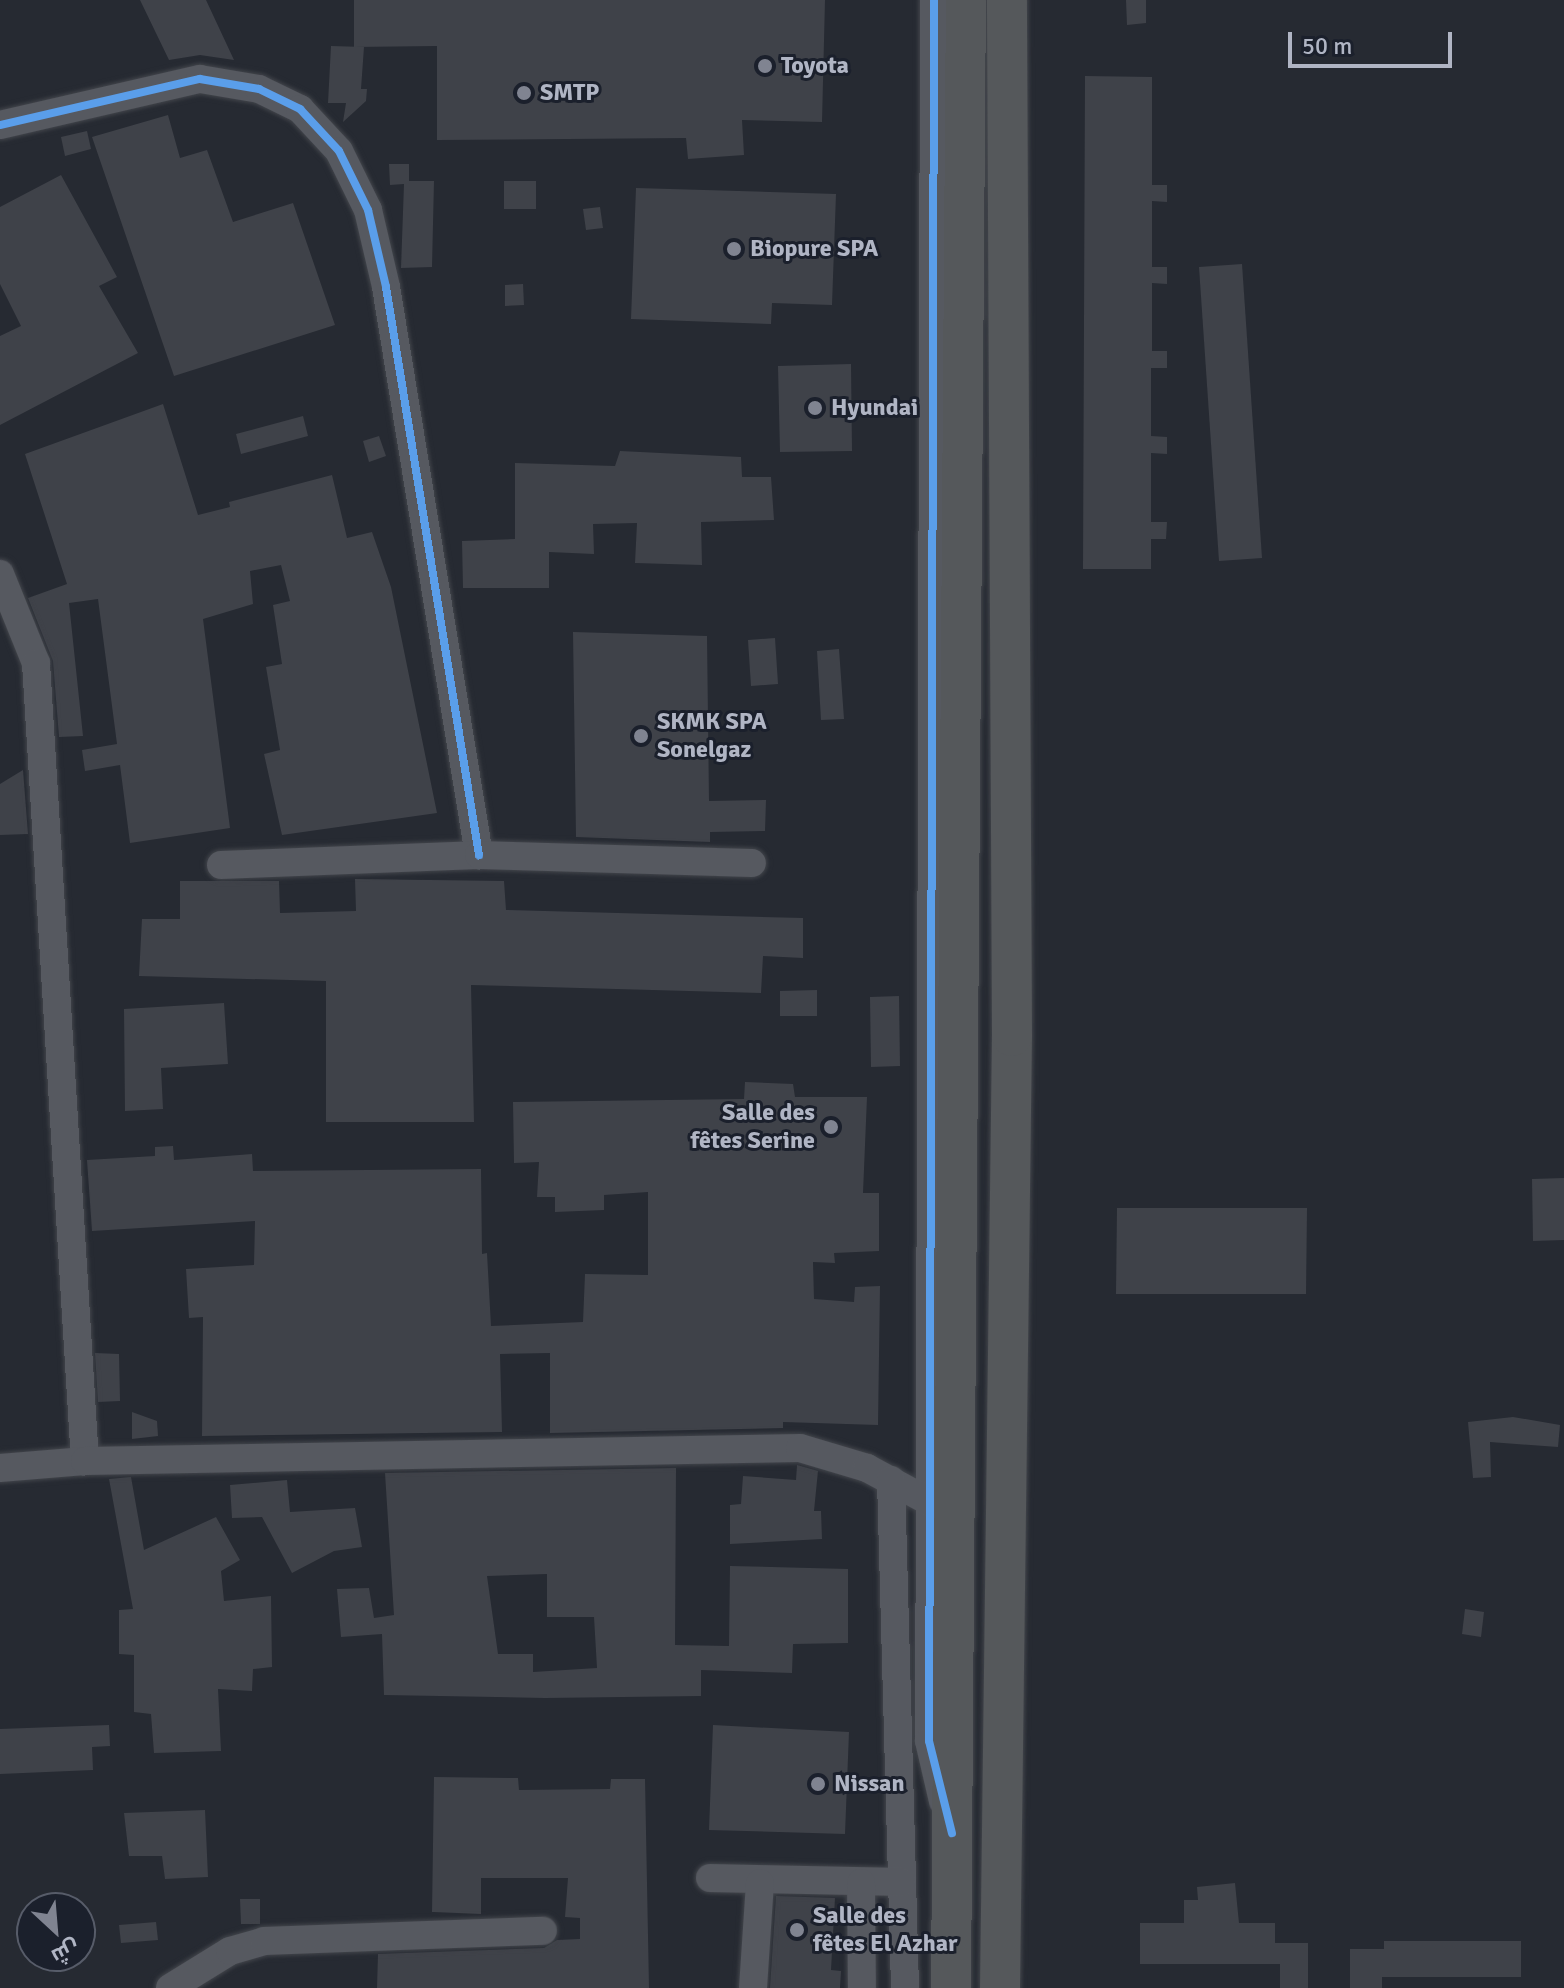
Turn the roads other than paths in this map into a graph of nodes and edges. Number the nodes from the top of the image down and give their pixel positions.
1 (934, 0) edge
2 (966, 0) edge
3 (1007, 0) edge
4 (0, 125) edge
5 (0, 574) edge
6 (479, 855) junction
7 (752, 863) dead end
8 (221, 865) dead end
9 (85, 1461) junction
10 (0, 1468) edge
11 (891, 1480) junction
12 (932, 1503) junction
13 (952, 1833) junction
14 (710, 1878) dead end
15 (902, 1882) junction
16 (760, 1883) junction
17 (861, 1883) junction
18 (543, 1931) dead end
19 (170, 1988) edge
20 (753, 1988) edge
21 (862, 1988) edge
22 (905, 1988) edge
23 (951, 1988) edge
24 (1000, 1988) edge

1 - 12 street
2 - 13 highway
3 - 24 highway
4 - 6 street
5 - 9 street
6 - 7 street
6 - 8 street
9 - 10 street
9 - 11 street
11 - 12 street
11 - 15 street
12 - 13 street
13 - 23 highway
14 - 16 street
15 - 17 street
15 - 22 street
16 - 17 street
16 - 20 street
17 - 21 street
18 - 19 street

